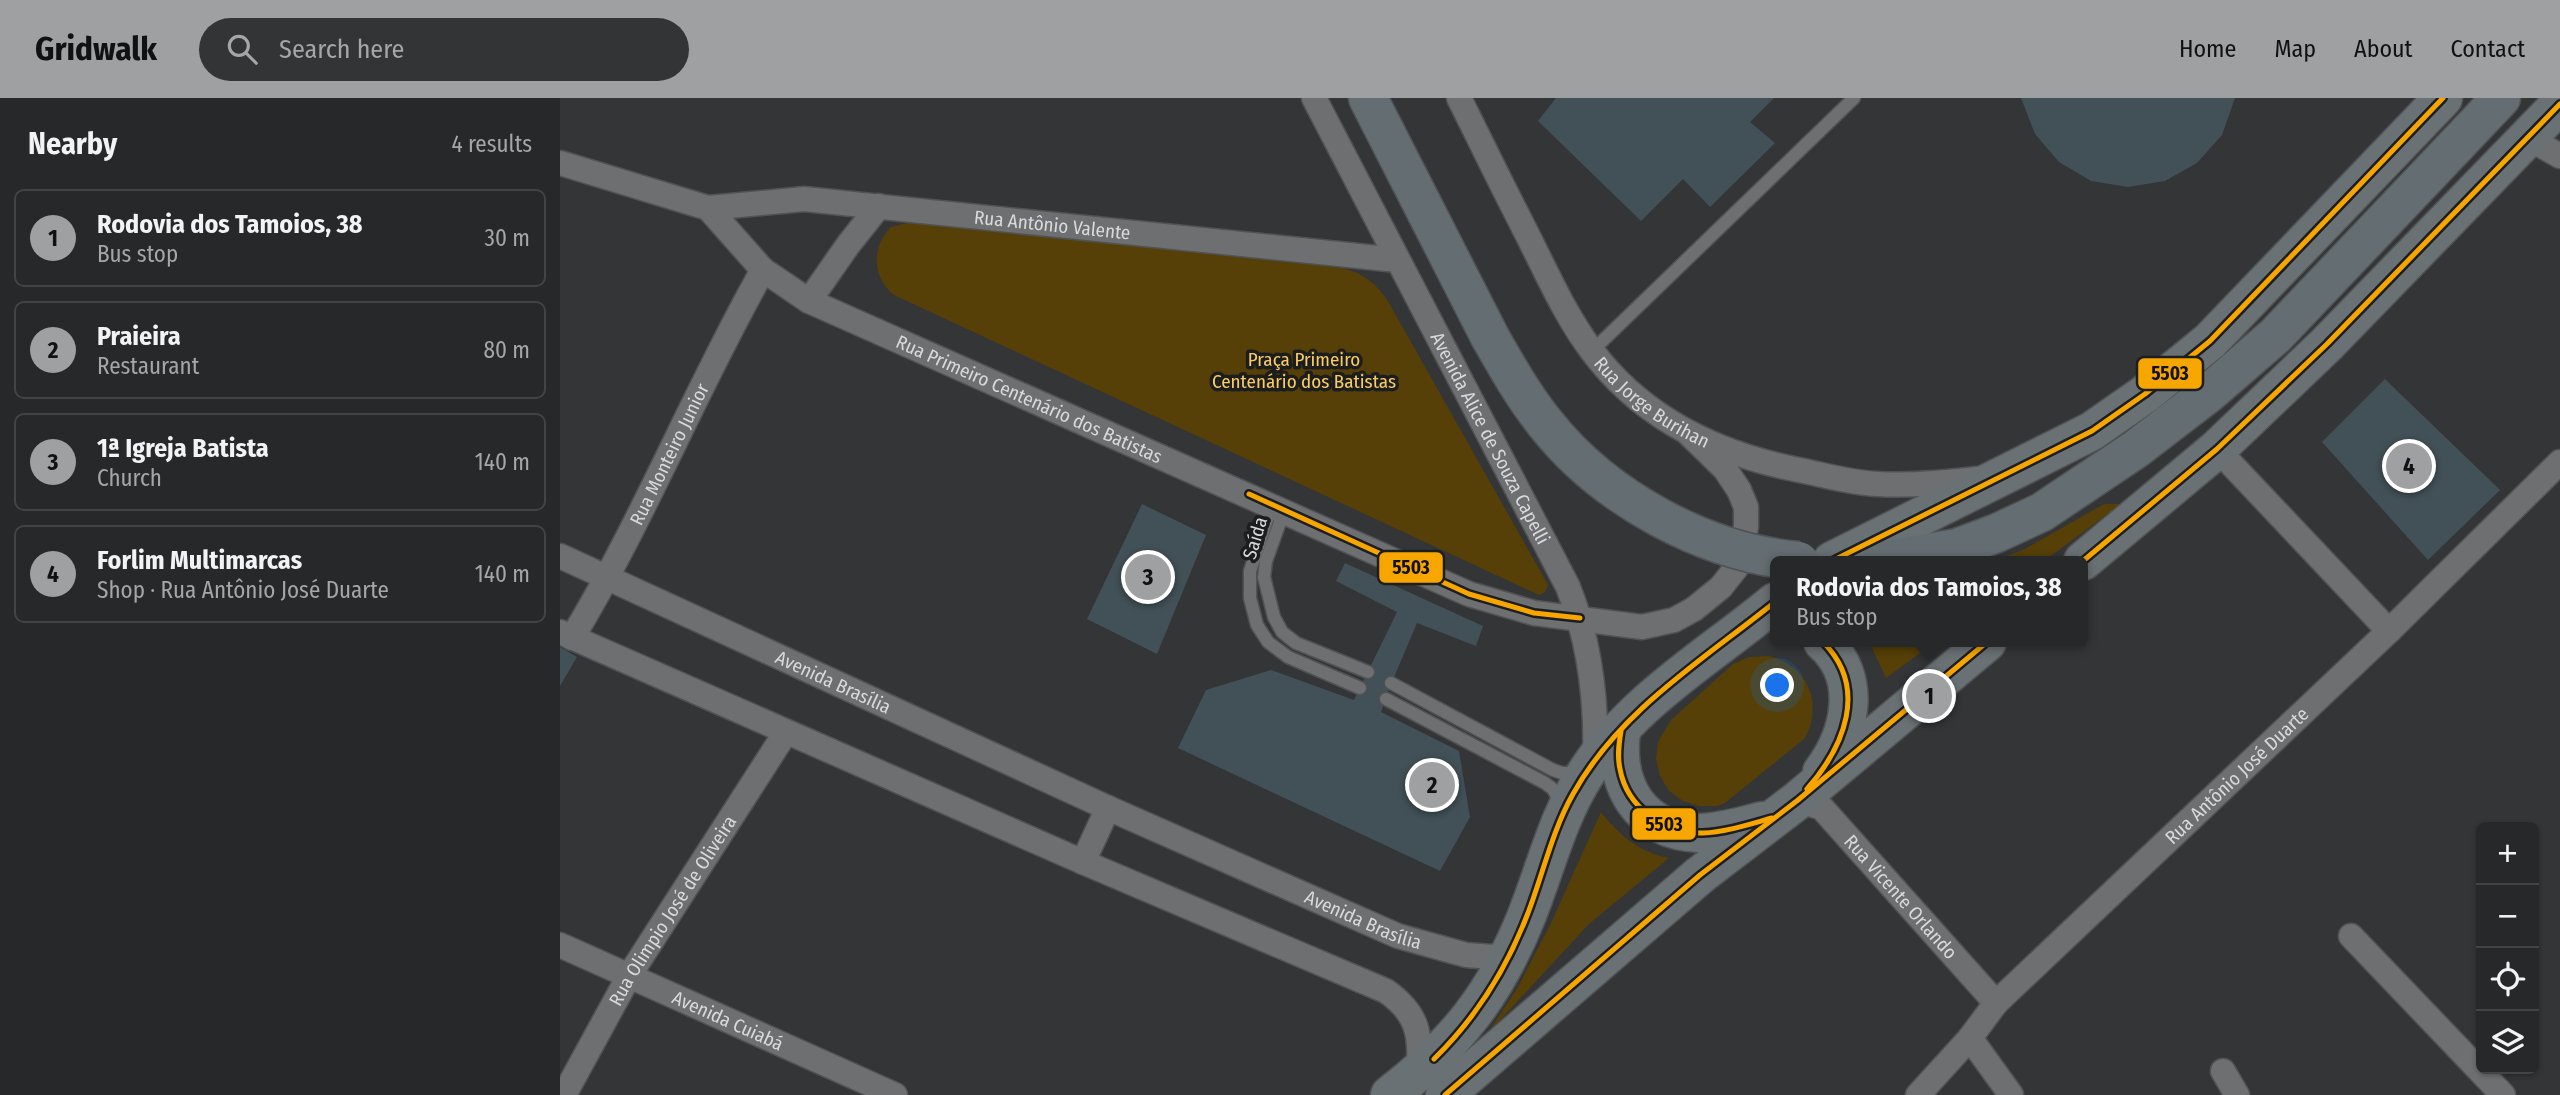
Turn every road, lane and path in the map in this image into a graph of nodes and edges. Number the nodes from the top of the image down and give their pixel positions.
1 (1314, 98) edge
2 (1368, 98) edge
3 (1458, 98) edge
4 (1854, 98) edge
5 (2442, 98) edge
6 (2501, 98) edge
7 (2560, 104) edge
8 (2544, 147) edge
9 (560, 163) edge
10 (879, 206) junction
11 (708, 208) junction
12 (1397, 260) junction
13 (763, 270) junction
14 (809, 301) junction
15 (1592, 351) junction
16 (1689, 434) junction
17 (2217, 449) junction
18 (2560, 462) edge
19 (1999, 477) junction
20 (1278, 508) junction
21 (560, 556) edge
22 (1842, 556) edge
23 (1910, 556) edge
24 (2088, 557) edge
25 (1770, 559) edge
26 (608, 579) junction
27 (1767, 615) edge
28 (1580, 618) junction
29 (2389, 631) junction
30 (566, 635) edge
31 (1829, 647) edge
32 (1981, 647) edge
33 (1368, 673) dead end
34 (1391, 683) dead end
35 (1360, 688) dead end
36 (1386, 699) dead end
37 (1621, 731) junction
38 (786, 732) junction
39 (1578, 767) junction
40 (1108, 808) junction
41 (1785, 809) junction
42 (1565, 812) junction
43 (1083, 862) junction
44 (2351, 936) dead end
45 (560, 945) edge
46 (1510, 952) junction
47 (629, 976) junction
48 (1996, 1003) junction
49 (1970, 1038) junction
50 (2223, 1070) dead end
51 (1418, 1088) edge
52 (564, 1095) edge
53 (895, 1095) edge
54 (1918, 1095) edge
55 (2011, 1095) edge
56 (2237, 1095) edge
57 (2503, 1095) edge

1 - 12 street, Avenida Alice de Souza Capelli
2 - 25 highway, bridge
3 - 15 street, Rua Jorge Burihan
4 - 15 lane
5 - 19 main road
6 - 23 highway
7 - 8 main road
8 - 17 main road
9 - 11 street
10 - 11 street, Rua Antônio Valente
10 - 12 street, Rua Antônio Valente
10 - 14 street
11 - 13 street
12 - 28 street, Avenida Alice de Souza Capelli
13 - 14 street, Rua Primeiro Centenário dos Batistas
13 - 26 street, Rua Monteiro Junior
14 - 20 street, Rua Primeiro Centenário dos Batistas
15 - 16 street, Rua Jorge Burihan
16 - 19 street, Rua Jorge Burihan
16 - 28 street, Rua Primeiro Centenário dos Batistas
17 - 24 main road
17 - 29 street
18 - 29 street, Rua Antônio José Duarte
19 - 22 main road
20 - 28 street, Rua Primeiro Centenário dos Batistas
20 - 33 lane, Saída
20 - 35 lane
21 - 26 street, Avenida Brasília
26 - 30 street, Rua Monteiro Junior
26 - 40 street, Avenida Brasília
27 - 37 main road
28 - 39 street, Avenida Alice de Souza Capelli
29 - 48 street, Rua Antônio José Duarte
30 - 38 street
31 - 41 main road
32 - 41 main road
34 - 39 lane
36 - 42 lane
37 - 39 main road
37 - 41 main road
38 - 43 street
38 - 47 street, Rua Olimpio José de Oliveira
39 - 42 main road
40 - 43 street
40 - 46 street, Avenida Brasília
41 - 48 street, Rua Vicente Orlando
41 - 51 main road
42 - 46 main road
43 - 51 street
44 - 57 street
45 - 47 street, Avenida Cuiabá
46 - 51 main road
47 - 52 street, Rua Olimpio José de Oliveira
47 - 53 street, Avenida Cuiabá
48 - 49 street, Rua Antônio José Duarte
49 - 54 street, Rua Antônio José Duarte
49 - 55 street
50 - 56 street

